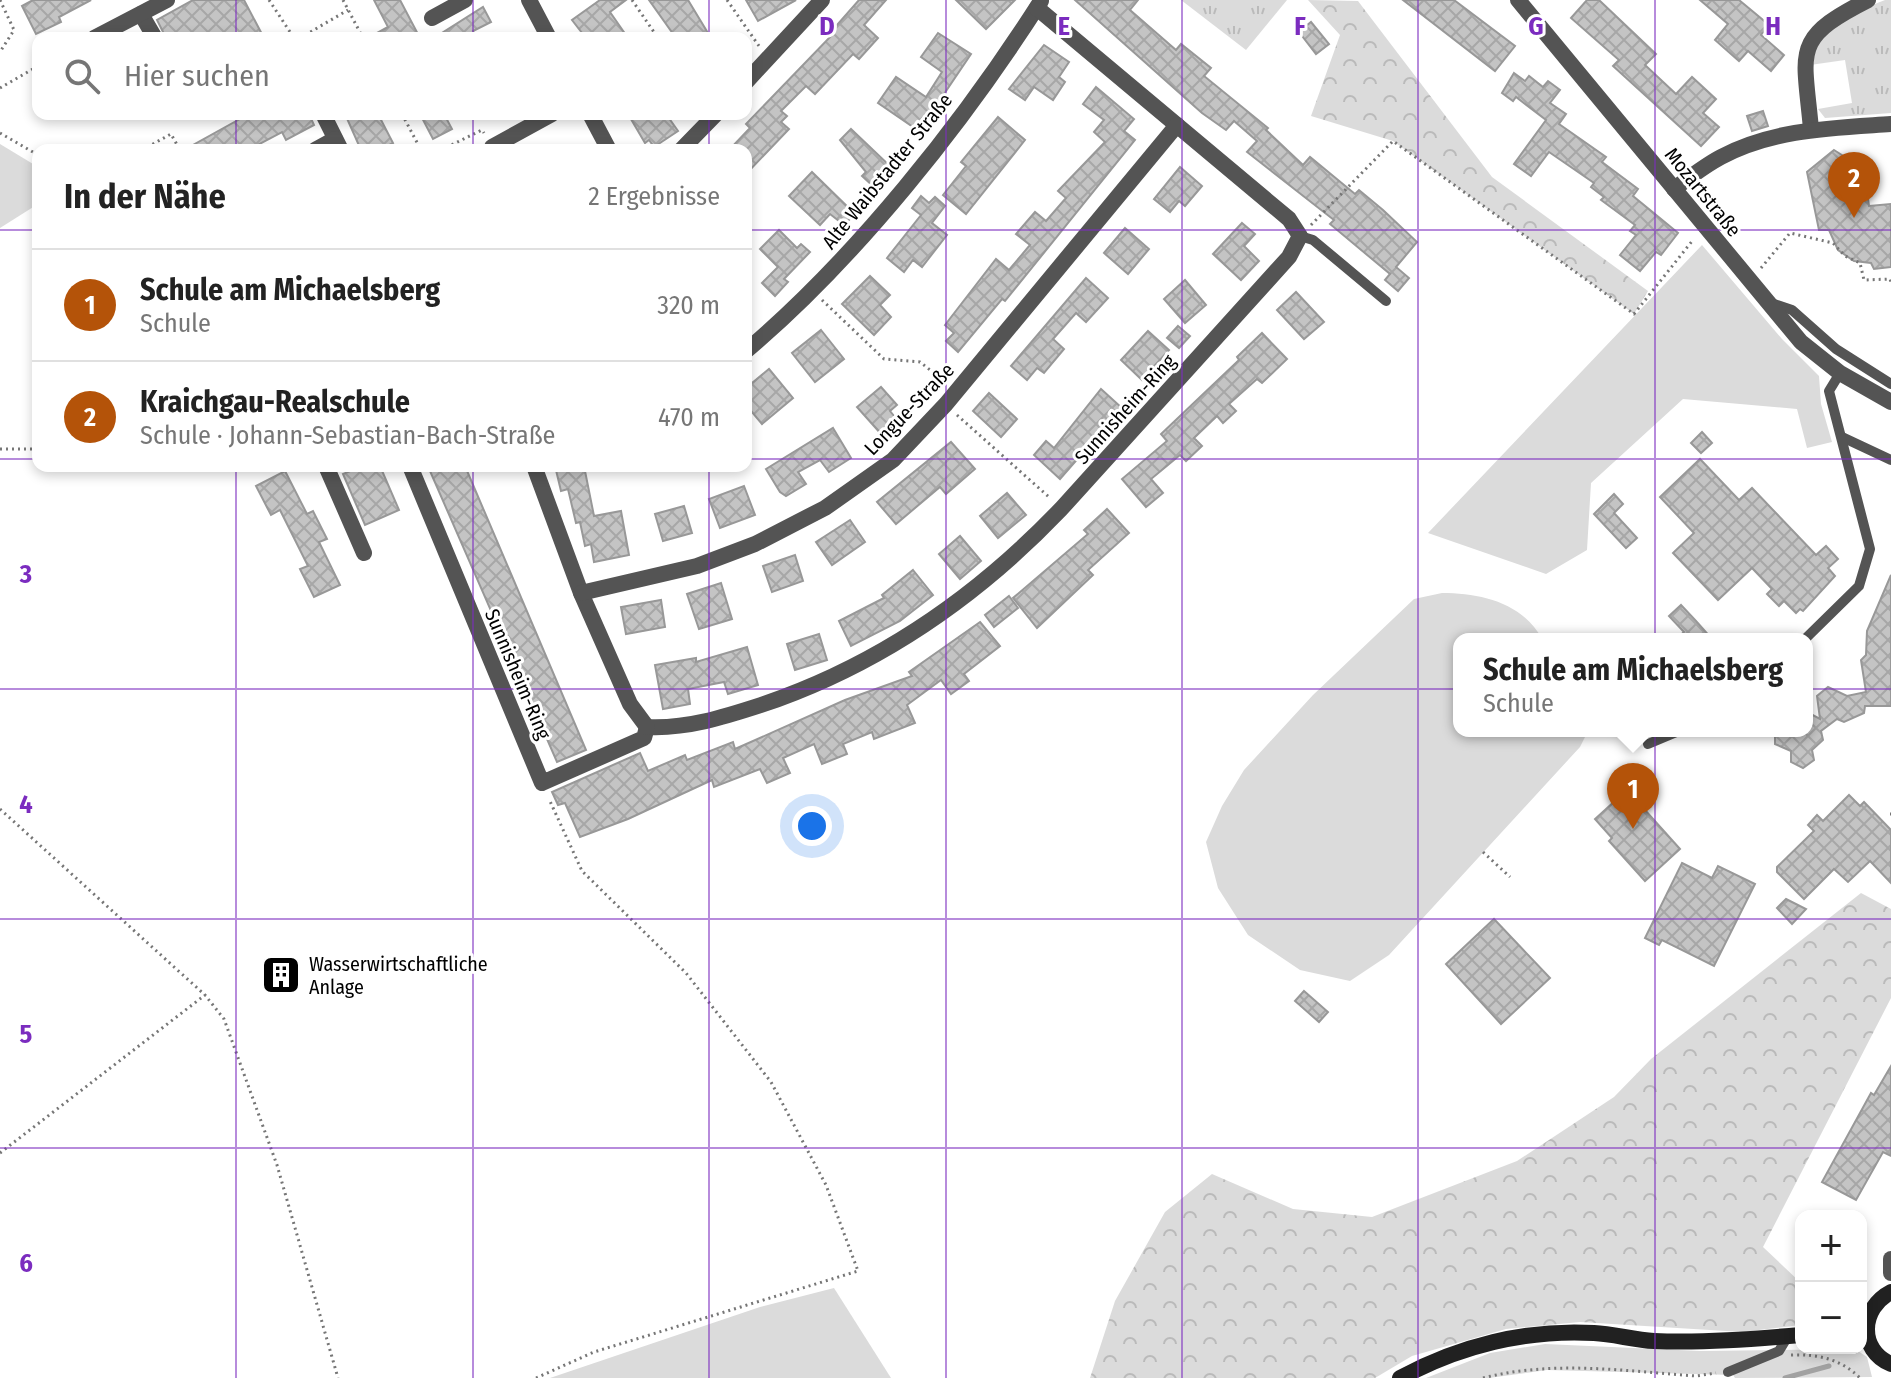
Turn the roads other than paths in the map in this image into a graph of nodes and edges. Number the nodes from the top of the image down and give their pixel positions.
1 (167, 0) edge
2 (465, 0) edge
3 (529, 0) edge
4 (822, 0) edge
5 (1868, 0) edge
6 (1040, 4) edge
7 (1529, 4) edge
8 (141, 14) junction
9 (432, 18) dead end
10 (106, 32) edge
11 (152, 32) edge
12 (546, 32) edge
13 (752, 75) edge
14 (326, 120) edge
15 (541, 120) edge
16 (593, 120) edge
17 (710, 120) edge
18 (1891, 124) edge
19 (1177, 125) junction
20 (1811, 129) junction
21 (338, 144) edge
22 (497, 144) edge
23 (606, 144) edge
24 (687, 144) edge
25 (1674, 189) junction
26 (1300, 236) junction
27 (1765, 300) junction
28 (1386, 301) dead end
29 (752, 346) edge
30 (1840, 373) junction
31 (1891, 384) edge
32 (1891, 402) edge
33 (1842, 437) junction
34 (1891, 460) edge
35 (329, 472) edge
36 (412, 472) edge
37 (536, 472) edge
38 (364, 553) dead end
39 (581, 593) junction
40 (1811, 633) edge
41 (647, 727) junction
42 (1665, 737) edge
43 (1648, 744) dead end
44 (1891, 1259) edge
45 (1891, 1273) edge
46 (1891, 1292) edge
47 (1867, 1321) edge
48 (1867, 1337) edge
49 (1789, 1341) edge
50 (1891, 1364) edge
51 (1728, 1372) road end
52 (1400, 1378) edge

1 - 8 street
2 - 9 street
3 - 12 street
4 - 13 street
5 - 20 street
6 - 19 street
6 - 29 street, Alte Waibstadter Straße
7 - 25 street, Mozartstraße
8 - 10 street
8 - 11 street
14 - 21 street
15 - 22 street
16 - 23 street
17 - 24 street
18 - 20 street
19 - 26 street
19 - 39 street, Longue-Straße
20 - 25 street
25 - 27 street, Mozartstraße
26 - 28 lane
26 - 41 street, Sunnisheim-Ring
27 - 30 street, Mozartstraße
27 - 31 lane
30 - 32 street, Mozartstraße
30 - 33 lane
33 - 34 lane
33 - 40 lane
35 - 38 street
36 - 41 street, Sunnisheim-Ring
37 - 39 street
39 - 41 street
42 - 43 lane
44 - 45 street
46 - 47 main road
48 - 50 main road
49 - 51 lane
49 - 52 main road

